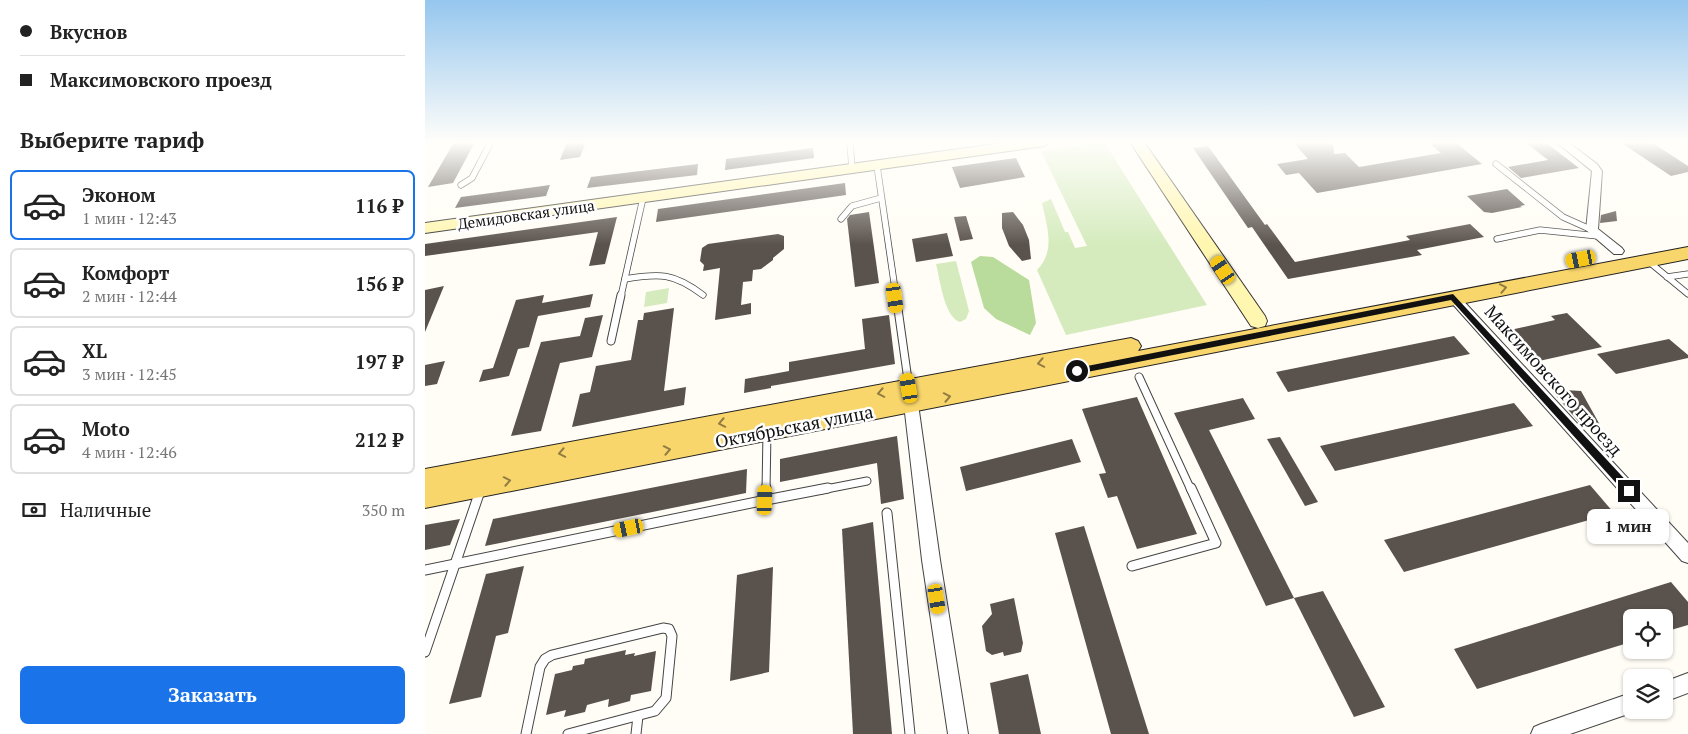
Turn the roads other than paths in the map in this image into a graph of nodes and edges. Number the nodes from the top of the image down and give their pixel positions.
1 (474, 176) edge
2 (800, 176) edge
3 (878, 176) edge
4 (1160, 176) edge
5 (1511, 176) edge
6 (1597, 176) edge
7 (461, 185) dead end
8 (643, 198) junction
9 (881, 198) junction
10 (841, 219) dead end
11 (425, 228) edge
12 (1595, 233) junction
13 (1497, 238) dead end
14 (1688, 238) edge
15 (1617, 252) junction
16 (1688, 253) edge
17 (1653, 255) junction
18 (1688, 274) edge
19 (1667, 277) junction
20 (625, 280) junction
21 (1688, 294) edge
22 (703, 295) dead end
23 (1453, 297) junction
24 (1262, 327) junction
25 (611, 341) dead end
26 (1139, 377) dead end
27 (910, 396) junction
28 (767, 431) junction
29 (425, 479) edge
30 (867, 480) dead end
31 (482, 486) junction
32 (425, 497) edge
33 (765, 500) junction
34 (887, 513) dead end
35 (1688, 555) edge
36 (455, 564) junction
37 (1132, 566) dead end
38 (425, 570) edge
39 (425, 652) edge
40 (1688, 683) edge
41 (1673, 689) edge
42 (1623, 706) edge
43 (638, 716) junction
44 (526, 734) edge
45 (567, 734) edge
46 (636, 734) edge
47 (910, 734) edge
48 (957, 734) edge
49 (1541, 734) edge

1 - 7 lane
2 - 8 street, Демидовская улица
3 - 9 lane
4 - 24 street
5 - 12 lane
6 - 12 street
8 - 11 street, Демидовская улица
8 - 20 lane
9 - 10 lane
9 - 27 lane
12 - 13 lane
12 - 15 street
14 - 17 main road
15 - 17 main road, Октябрьская улица
15 - 24 main road, Октябрьская улица
16 - 17 main road
17 - 19 lane
23 -> 17 main road, Октябрьская улица
18 - 19 lane
19 - 21 lane
20 - 22 lane
20 - 25 lane
23 - 24 main road, Октябрьская улица
23 - 35 street, Максимовского проезд
24 - 27 main road, Октябрьская улица
26 - 37 lane
27 - 28 main road, Октябрьская улица
27 -> 29 main road, Октябрьская улица
27 - 48 street
31 -> 28 main road, Октябрьская улица
28 - 33 lane
30 - 33 lane
31 - 32 main road, Октябрьская улица
31 - 36 lane
33 - 36 lane
34 - 47 lane
36 - 38 lane
36 - 39 lane
40 - 41 street
42 - 49 street
43 - 44 lane
43 - 45 lane
43 - 46 lane

